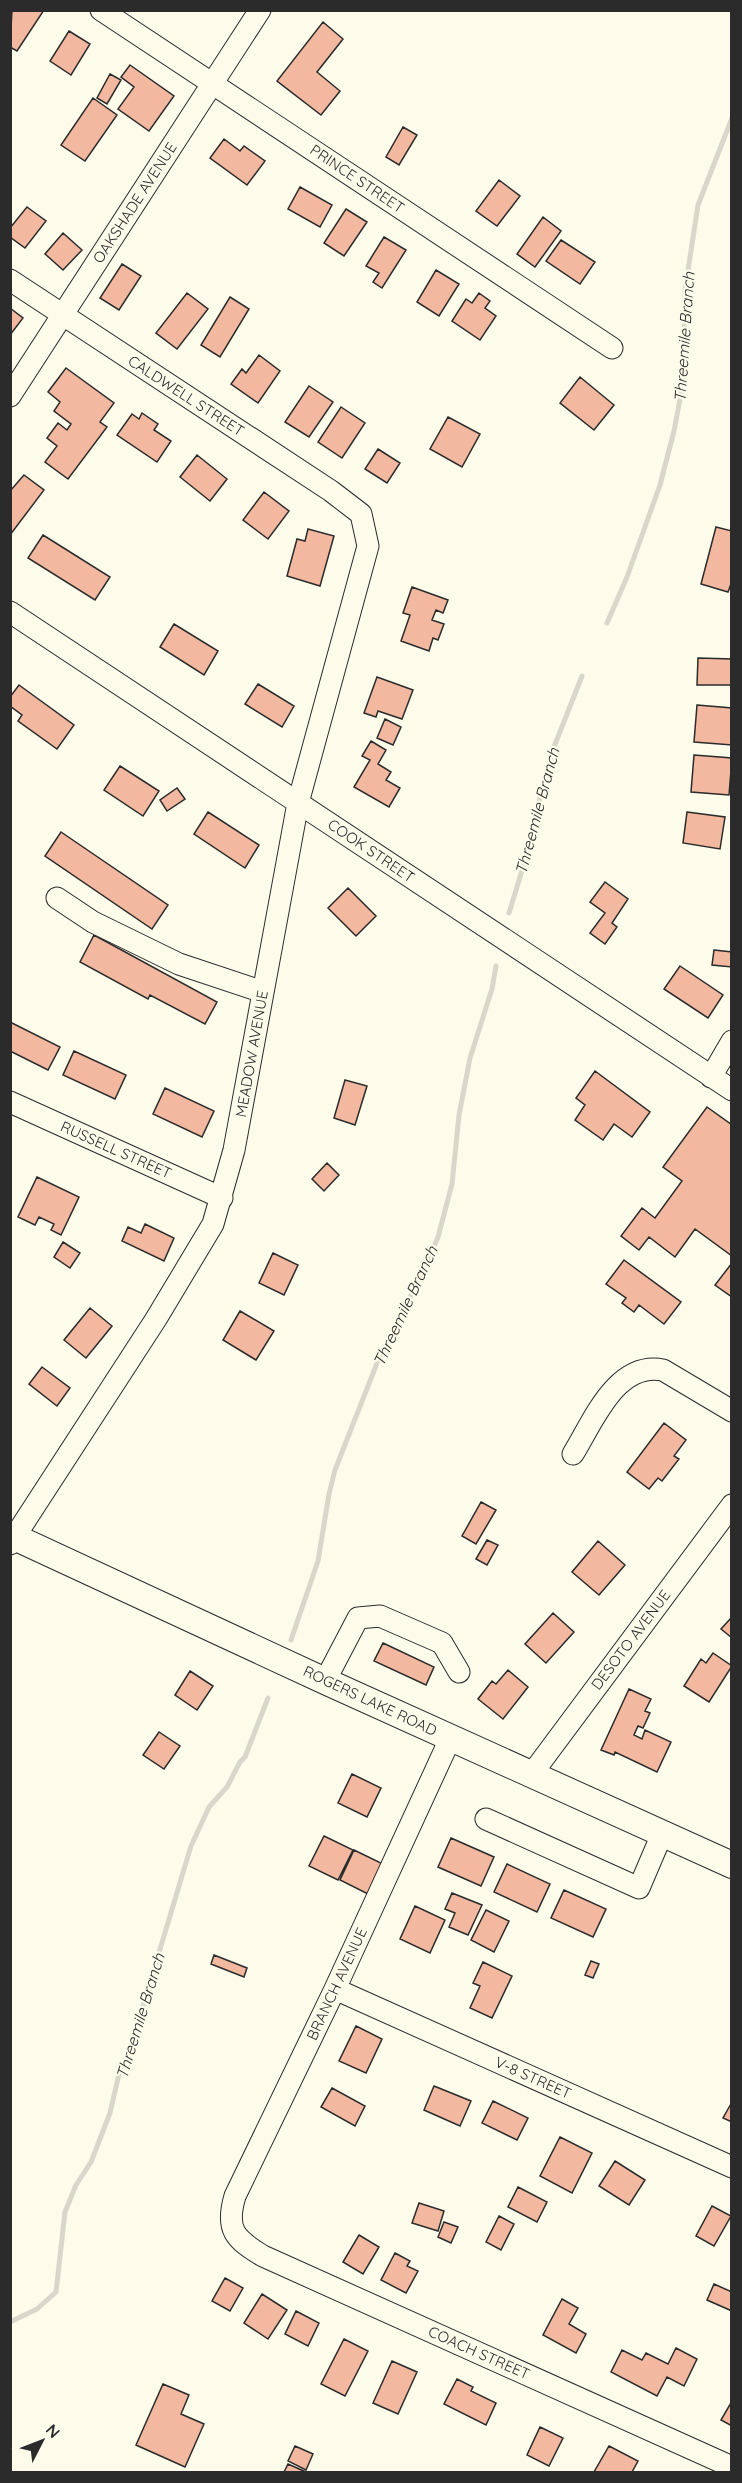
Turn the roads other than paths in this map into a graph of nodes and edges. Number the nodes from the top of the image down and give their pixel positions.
1 (101, 10) edge
2 (260, 10) edge
3 (212, 84) junction
4 (10, 280) edge
5 (63, 315) junction
6 (612, 348) dead end
7 (10, 396) edge
8 (361, 513) joint
9 (10, 612) edge
10 (298, 803) junction
11 (57, 898) dead end
12 (263, 992) junction
13 (732, 1041) edge
14 (711, 1077) junction
15 (732, 1090) edge
16 (10, 1102) edge
17 (222, 1198) junction
18 (732, 1411) edge
19 (573, 1454) dead end
20 (732, 1505) edge
21 (12, 1539) edge
22 (459, 1672) dead end
23 (325, 1681) junction
24 (450, 1738) junction
25 (531, 1775) junction
26 (486, 1819) dead end
27 (662, 1834) junction
28 (732, 1865) edge
29 (335, 1989) junction
30 (732, 2167) edge
31 (232, 2230) joint
32 (732, 2467) edge

1 - 3 street, PRINCE STREET
2 - 3 street, OAKSHADE AVENUE
3 - 5 street, OAKSHADE AVENUE
3 - 6 street, PRINCE STREET
4 - 5 street, CALDWELL STREET
5 - 7 street, OAKSHADE AVENUE
5 - 8 street, CALDWELL STREET
8 - 10 street, MEADOW AVENUE
9 - 10 street, COOK STREET
10 - 12 street, MEADOW AVENUE
10 - 14 street, COOK STREET
11 - 12 street
12 - 17 street, MEADOW AVENUE
13 - 14 street
14 - 15 street, COOK STREET
16 - 17 street, RUSSELL STREET
17 - 21 street, MEADOW AVENUE
18 - 19 street
20 - 25 street, DESOTO AVENUE
21 - 23 main road, ROGERS LAKE ROAD
22 - 23 street
23 - 24 main road, ROGERS LAKE ROAD
24 - 25 main road, ROGERS LAKE ROAD
24 - 29 street, BRANCH AVENUE
25 - 27 main road, ROGERS LAKE ROAD
26 - 27 street
27 - 28 main road, ROGERS LAKE ROAD
29 - 30 street, V-8 STREET
29 - 31 street, BRANCH AVENUE
31 - 32 street, COACH STREET

